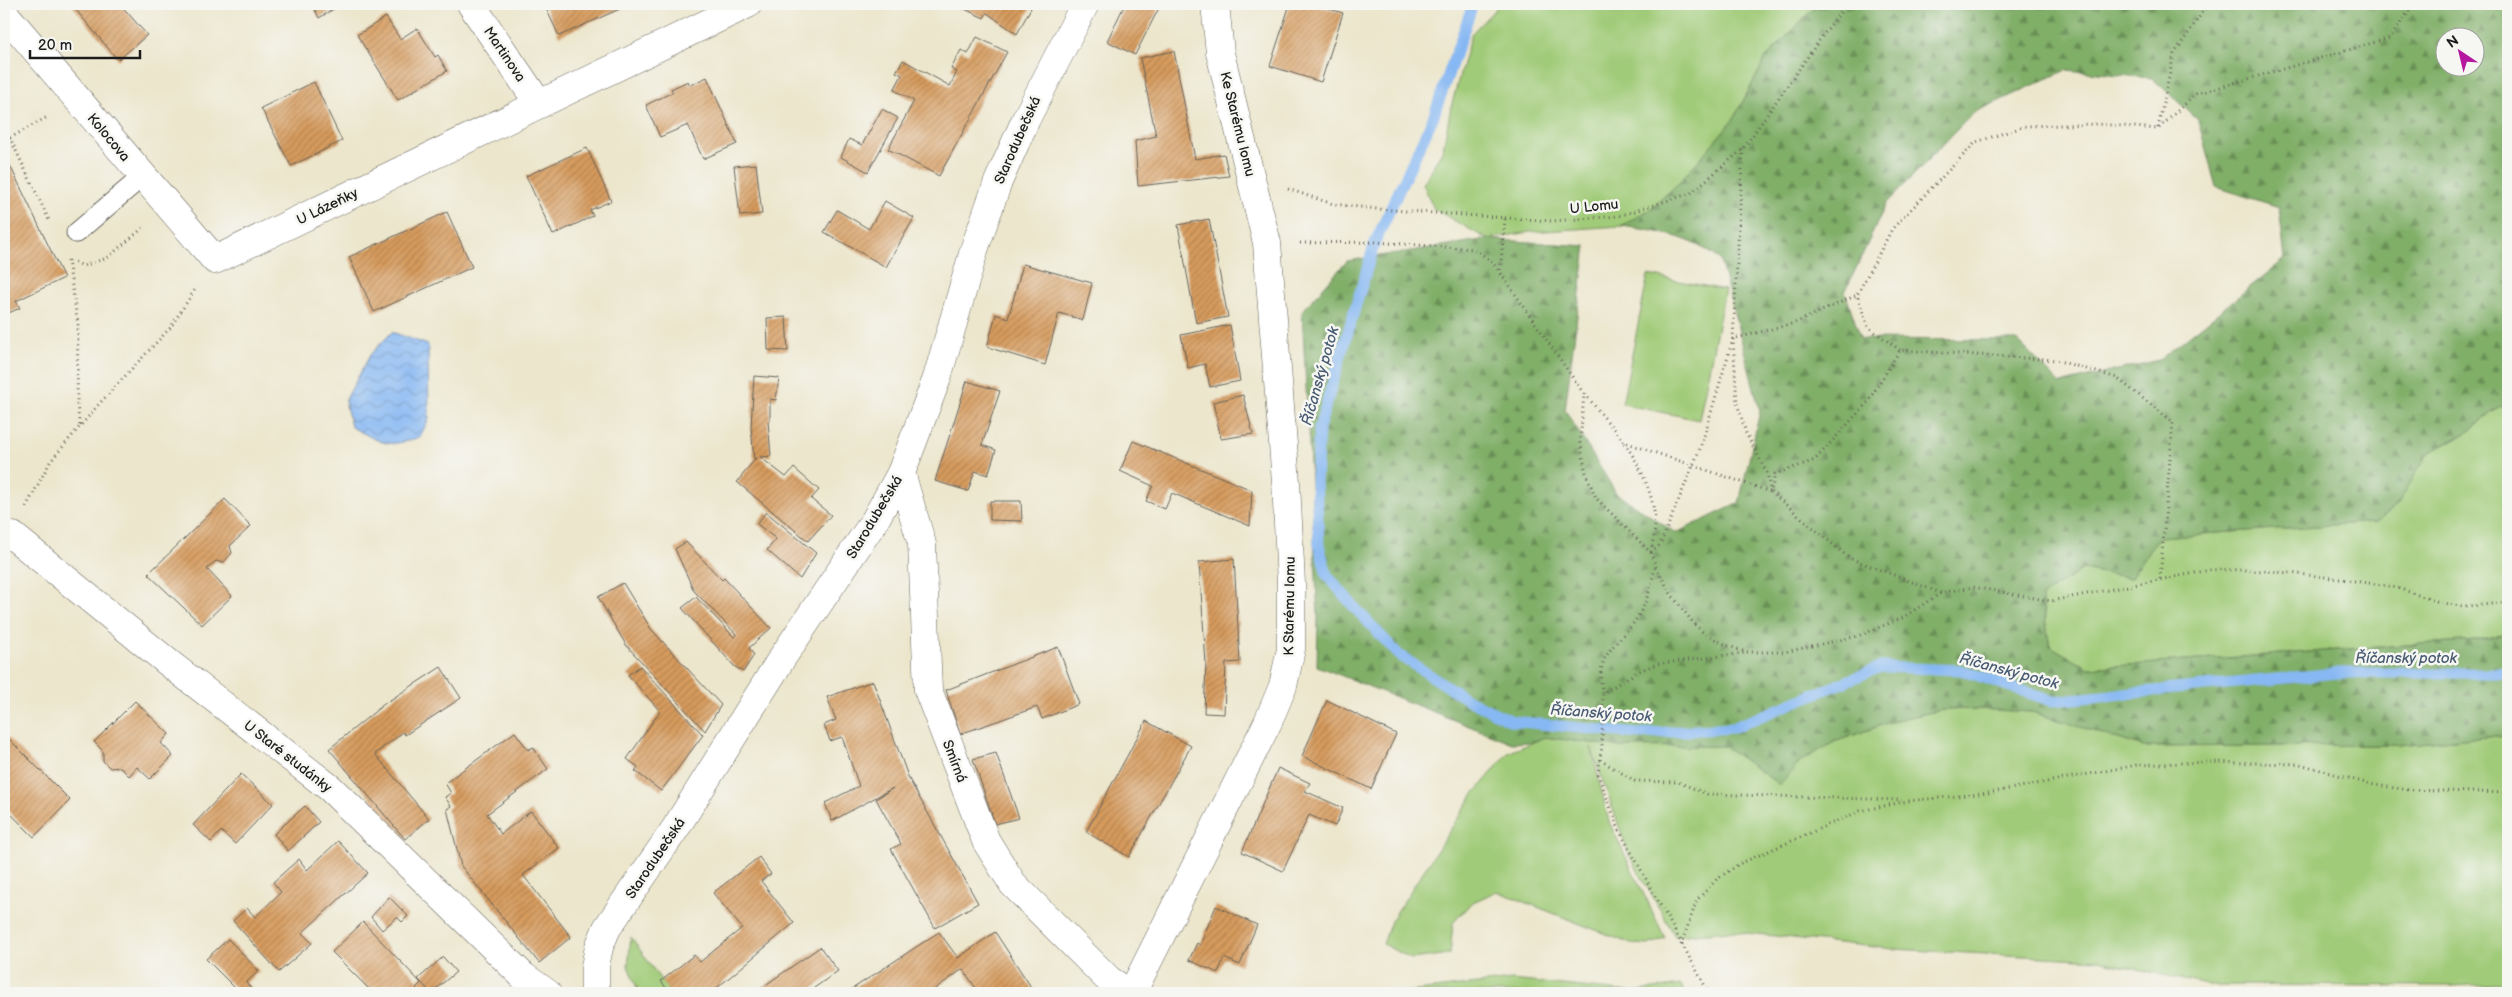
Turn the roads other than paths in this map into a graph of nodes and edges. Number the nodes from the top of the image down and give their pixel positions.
1 (471, 4) edge
2 (748, 4) edge
3 (1085, 4) edge
4 (1215, 4) edge
5 (8, 25) edge
6 (539, 104) junction
7 (143, 176) junction
8 (76, 233) dead end
9 (1267, 243) joint
10 (215, 260) joint
11 (901, 473) junction
12 (13, 536) road end
13 (547, 993) edge
14 (595, 993) edge
15 (1131, 993) edge

1 - 6 street, Martinova
2 - 6 street, U Lázeňky
3 - 11 street, Starodubečská
4 - 9 street, Ke Starému lomu
5 - 7 street, Kolocova
6 - 10 street, U Lázeňky
7 - 8 lane
7 - 10 street, Kolocova
9 - 15 street, K Starému lomu
11 - 14 street, Starodubečská
11 - 15 street, Smírná
12 - 13 street, U Staré studánky

